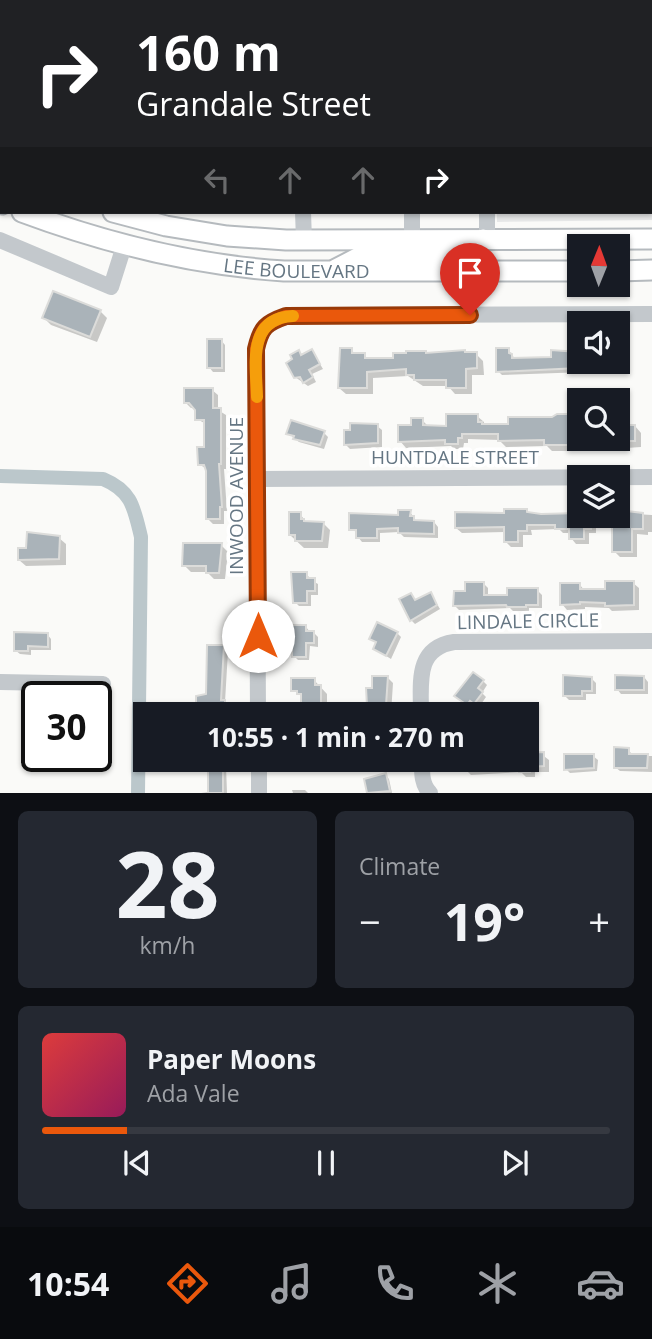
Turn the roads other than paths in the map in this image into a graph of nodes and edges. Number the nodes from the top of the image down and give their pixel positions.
1 (27, 214) edge
2 (121, 214) edge
3 (303, 214) edge
4 (412, 214) edge
5 (487, 214) edge
6 (412, 239) junction
7 (485, 239) junction
8 (652, 239) edge
9 (0, 240) edge
10 (304, 240) junction
11 (124, 246) junction
12 (652, 270) edge
13 (332, 271) junction
14 (567, 271) edge
15 (630, 271) edge
16 (652, 314) edge
17 (652, 477) edge
18 (257, 480) junction
19 (652, 641) edge
20 (0, 682) edge
21 (21, 682) edge
22 (258, 702) edge
23 (422, 702) edge
24 (258, 772) edge
25 (422, 772) edge
26 (259, 793) edge
27 (430, 793) edge

1 - 11 main road, LEE BOULEVARD
2 - 10 main road, LEE BOULEVARD
3 - 10 street
4 - 6 street
5 - 7 street
6 - 7 main road, LEE BOULEVARD
6 - 10 main road, LEE BOULEVARD
7 - 8 main road, LEE BOULEVARD
7 - 13 main road
9 - 11 street
11 - 13 main road, LEE BOULEVARD
12 - 15 main road
13 - 14 main road, LEE BOULEVARD
16 - 18 street, INWOOD AVENUE
17 - 18 street, HUNTDALE STREET
18 - 22 street, INWOOD AVENUE
19 - 23 street, LINDALE CIRCLE
20 - 21 street
24 - 26 street
25 - 27 street

